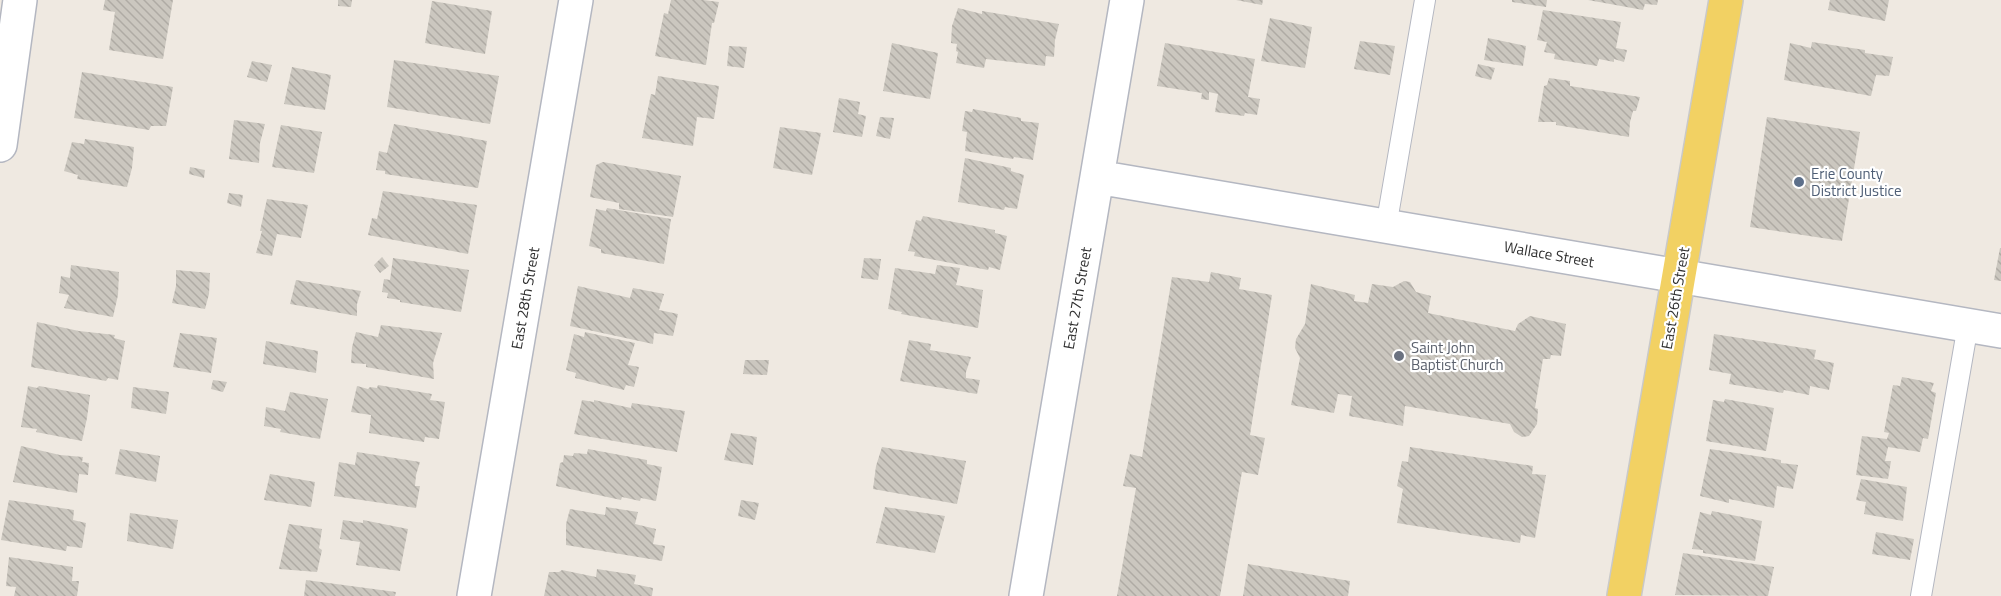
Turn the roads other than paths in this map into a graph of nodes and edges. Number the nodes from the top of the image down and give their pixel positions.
1 (20, 0) edge
2 (576, 0) edge
3 (1127, 0) edge
4 (1425, 0) edge
5 (1726, 0) edge
6 (0, 144) edge
7 (1097, 177) junction
8 (1386, 227) junction
9 (1679, 276) junction
10 (1968, 325) junction
11 (2001, 331) edge
12 (474, 596) edge
13 (1026, 596) edge
14 (1624, 596) edge
15 (1921, 596) edge

1 - 6 street
2 - 12 street, East 28th Street
3 - 7 street, East 27th Street
4 - 8 lane
5 - 9 main road, East 26th Street
7 - 8 street, Wallace Street
7 - 13 street, East 27th Street
8 - 9 street, Wallace Street
9 - 10 street, Wallace Street
9 - 14 main road, East 26th Street
10 - 11 street, Wallace Street
10 - 15 lane

